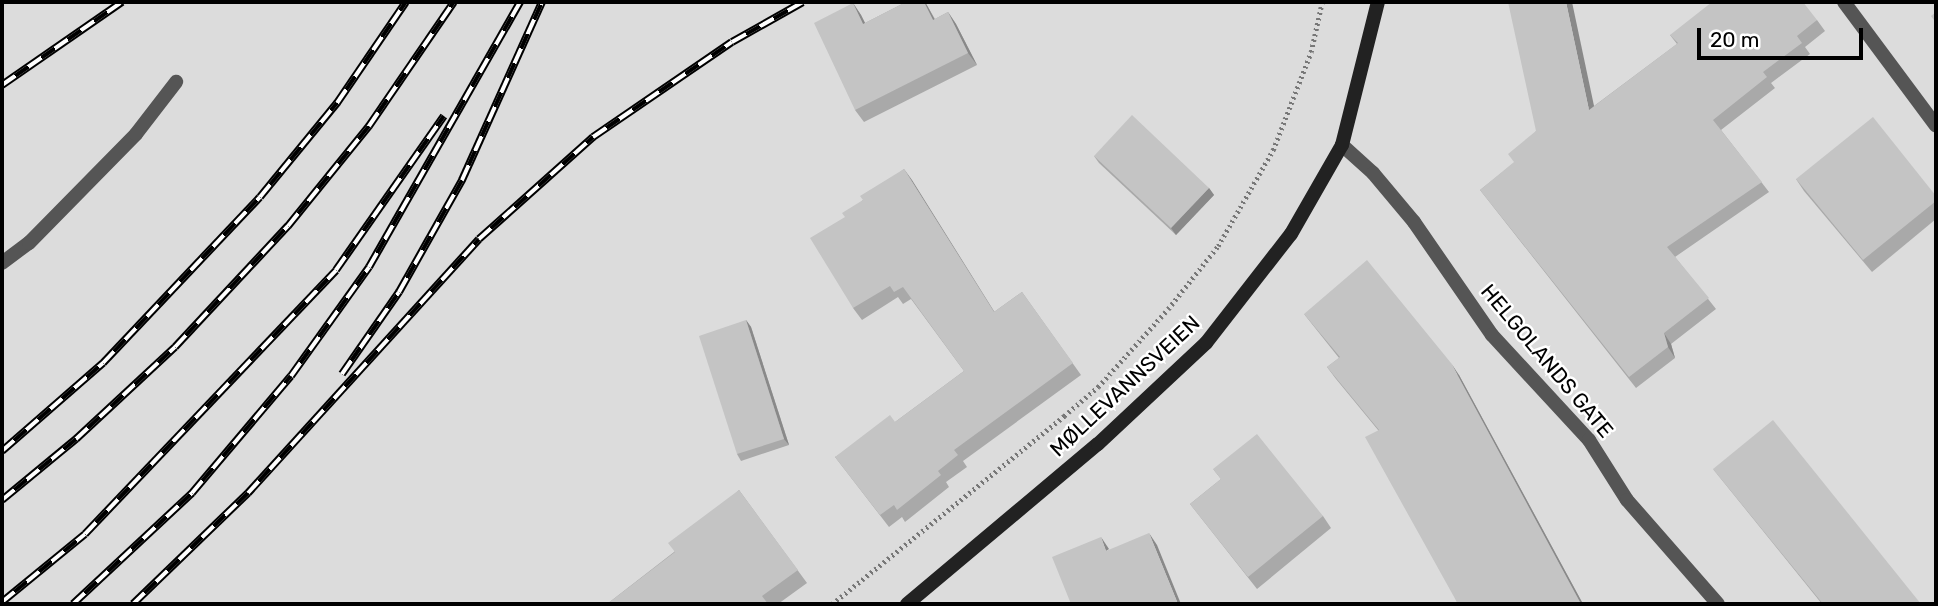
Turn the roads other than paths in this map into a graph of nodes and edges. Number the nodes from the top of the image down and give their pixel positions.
1 (1378, 2) edge
2 (1844, 2) edge
3 (176, 82) dead end
4 (1936, 126) edge
5 (1342, 145) junction
6 (2, 263) edge
7 (907, 604) edge
8 (1718, 604) edge

1 - 5 main road, MØLLEVANNSVEIEN
2 - 4 street
3 - 6 street
5 - 7 main road, MØLLEVANNSVEIEN
5 - 8 street, HELGOLANDS GATE

